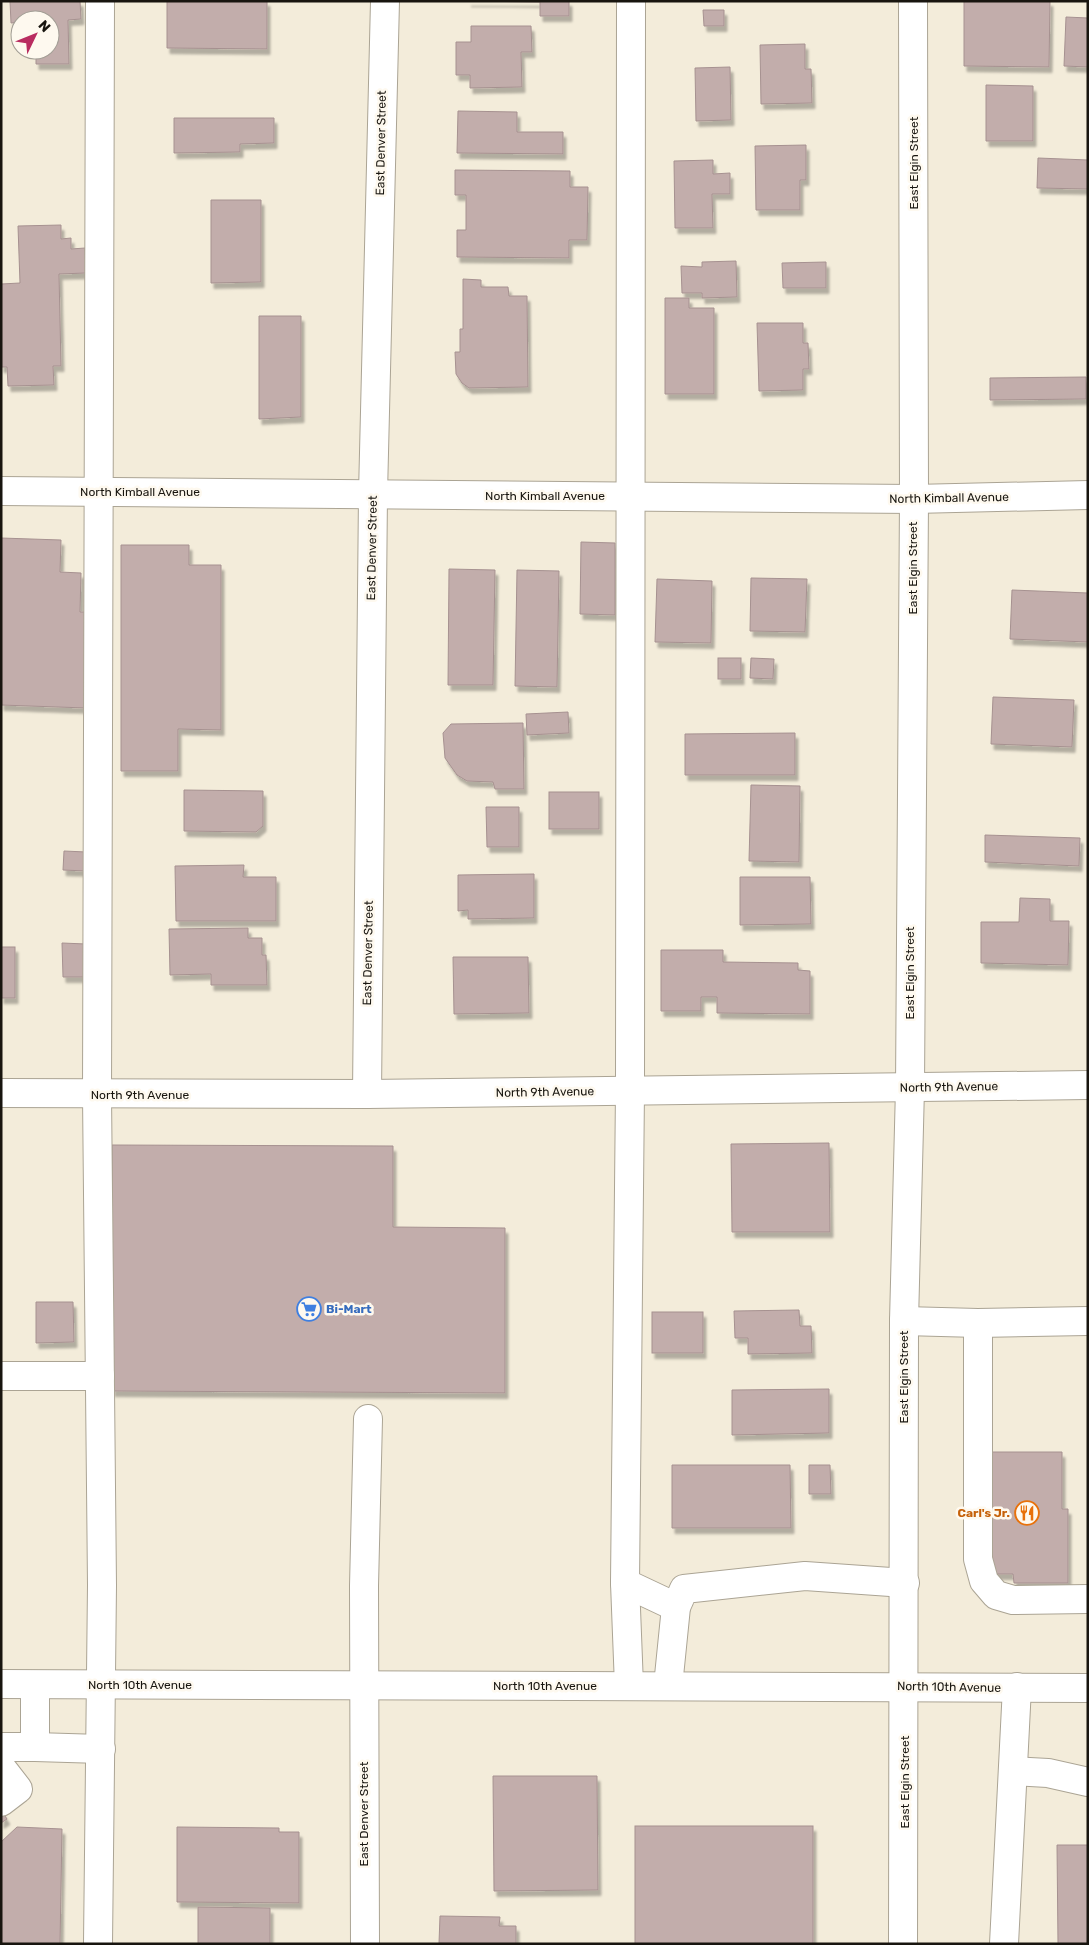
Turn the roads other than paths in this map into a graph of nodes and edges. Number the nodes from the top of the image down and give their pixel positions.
1 (100, 1) edge
2 (385, 1) edge
3 (631, 1) edge
4 (914, 1) edge
5 (1, 491) edge
6 (98, 492) junction
7 (373, 494) junction
8 (1088, 495) edge
9 (630, 496) junction
10 (914, 499) junction
11 (1088, 1085) edge
12 (910, 1088) junction
13 (630, 1090) junction
14 (1, 1093) edge
15 (367, 1094) junction
16 (97, 1095) junction
17 (904, 1321) junction
18 (1088, 1322) edge
19 (978, 1323) junction
20 (1, 1376) edge
21 (100, 1376) junction
22 (368, 1420) dead end
23 (905, 1583) junction
24 (626, 1584) junction
25 (1088, 1599) edge
26 (676, 1606) junction
27 (1, 1684) edge
28 (35, 1684) junction
29 (102, 1685) junction
30 (364, 1685) junction
31 (629, 1686) junction
32 (668, 1686) junction
33 (905, 1686) junction
34 (1017, 1687) junction
35 (1088, 1688) edge
36 (1, 1747) edge
37 (35, 1747) junction
38 (101, 1749) junction
39 (1, 1767) edge
40 (1013, 1771) junction
41 (1088, 1782) edge
42 (1, 1802) edge
43 (98, 1944) edge
44 (365, 1944) edge
45 (904, 1944) edge
46 (1004, 1944) edge

1 - 6 street
2 - 7 street, East Denver Street
3 - 9 street
4 - 10 street, East Elgin Street
5 - 6 street, North Kimball Avenue
6 - 7 street, North Kimball Avenue
6 - 16 street
7 - 9 street, North Kimball Avenue
7 - 15 street, East Denver Street
8 - 10 street, North Kimball Avenue
9 - 10 street, North Kimball Avenue
9 - 13 street
10 - 12 street, East Elgin Street
11 - 12 street, North 9th Avenue
12 - 13 street, North 9th Avenue
12 - 17 street, East Elgin Street
13 - 15 street, North 9th Avenue
13 - 24 street
14 - 16 street, North 9th Avenue
15 - 16 street, North 9th Avenue
16 - 21 street
17 - 19 street
17 - 23 street, East Elgin Street
18 - 19 street
19 - 25 street
20 - 21 street
21 - 29 street
22 - 30 street, East Denver Street
23 - 26 street
23 - 33 street, East Elgin Street
24 - 26 street
24 - 31 street
26 - 32 street
27 - 28 street, North 10th Avenue
28 - 29 street, North 10th Avenue
28 - 37 street
29 - 30 street, North 10th Avenue
29 - 38 street
30 - 31 street, North 10th Avenue
30 - 44 street, East Denver Street
31 - 32 street, North 10th Avenue
32 - 33 street, North 10th Avenue
33 - 34 street, North 10th Avenue
33 - 45 street, East Elgin Street
34 - 35 street, North 10th Avenue
34 - 40 street
36 - 37 street
37 - 38 street
38 - 43 street
39 - 42 street
40 - 41 street
40 - 46 street

